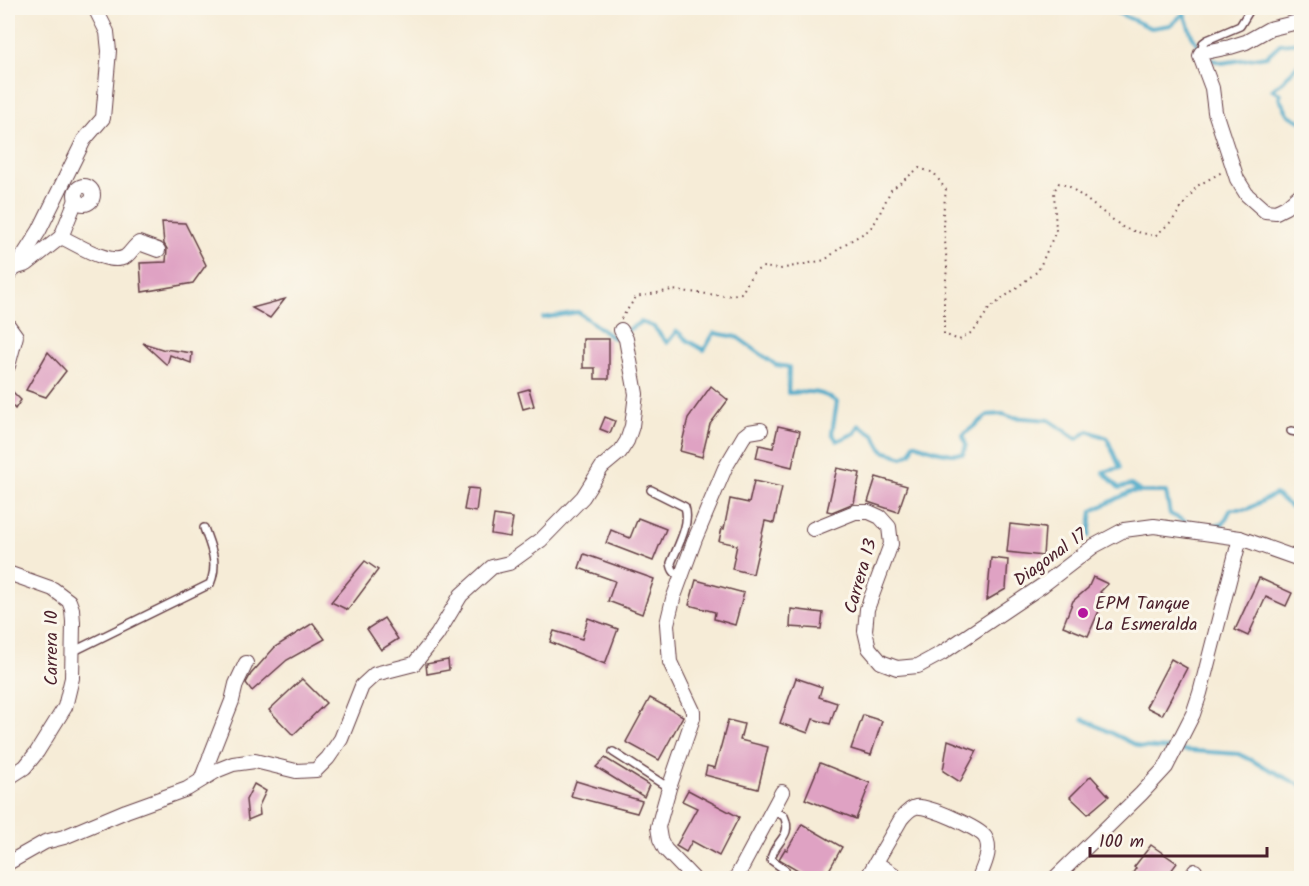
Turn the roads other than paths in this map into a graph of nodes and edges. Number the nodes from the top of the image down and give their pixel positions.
1 (95, 8) edge
2 (1251, 8) edge
3 (1302, 21) edge
4 (1201, 53) junction
5 (1302, 193) edge
6 (76, 200) dead end
7 (61, 237) junction
8 (158, 250) dead end
9 (12, 271) edge
10 (8, 325) edge
11 (621, 330) road end
12 (8, 366) edge
13 (761, 430) dead end
14 (1291, 431) dead end
15 (1302, 433) edge
16 (651, 490) dead end
17 (204, 528) dead end
18 (813, 529) dead end
19 (1240, 538) junction
20 (1302, 561) edge
21 (8, 573) edge
22 (682, 577) junction
23 (72, 652) junction
24 (246, 663) dead end
25 (897, 668) joint
26 (613, 752) dead end
27 (8, 778) edge
28 (201, 780) junction
29 (669, 788) junction
30 (782, 792) dead end
31 (772, 811) junction
32 (8, 863) edge
33 (876, 863) junction
34 (785, 870) dead end
35 (693, 879) edge
36 (736, 879) edge
37 (867, 879) edge
38 (896, 879) edge
39 (979, 879) edge
40 (1055, 879) edge

1 - 9 street
2 - 4 lane
3 - 4 street
4 - 5 street
6 - 7 street
7 - 8 street
7 - 9 street
10 - 12 street
11 - 28 street
13 - 22 street
14 - 15 lane
16 - 22 lane
17 - 23 lane
18 - 25 street, Carrera 13
19 - 20 street, Diagonal 17
19 - 25 street, Diagonal 17
19 - 40 street
21 - 23 street, Carrera 10
22 - 29 street
23 - 27 street, Carrera 10
24 - 28 street
26 - 29 lane
28 - 32 street
29 - 35 street
30 - 31 street
31 - 34 lane
31 - 36 street
33 - 37 street
33 - 38 street
33 - 39 street

